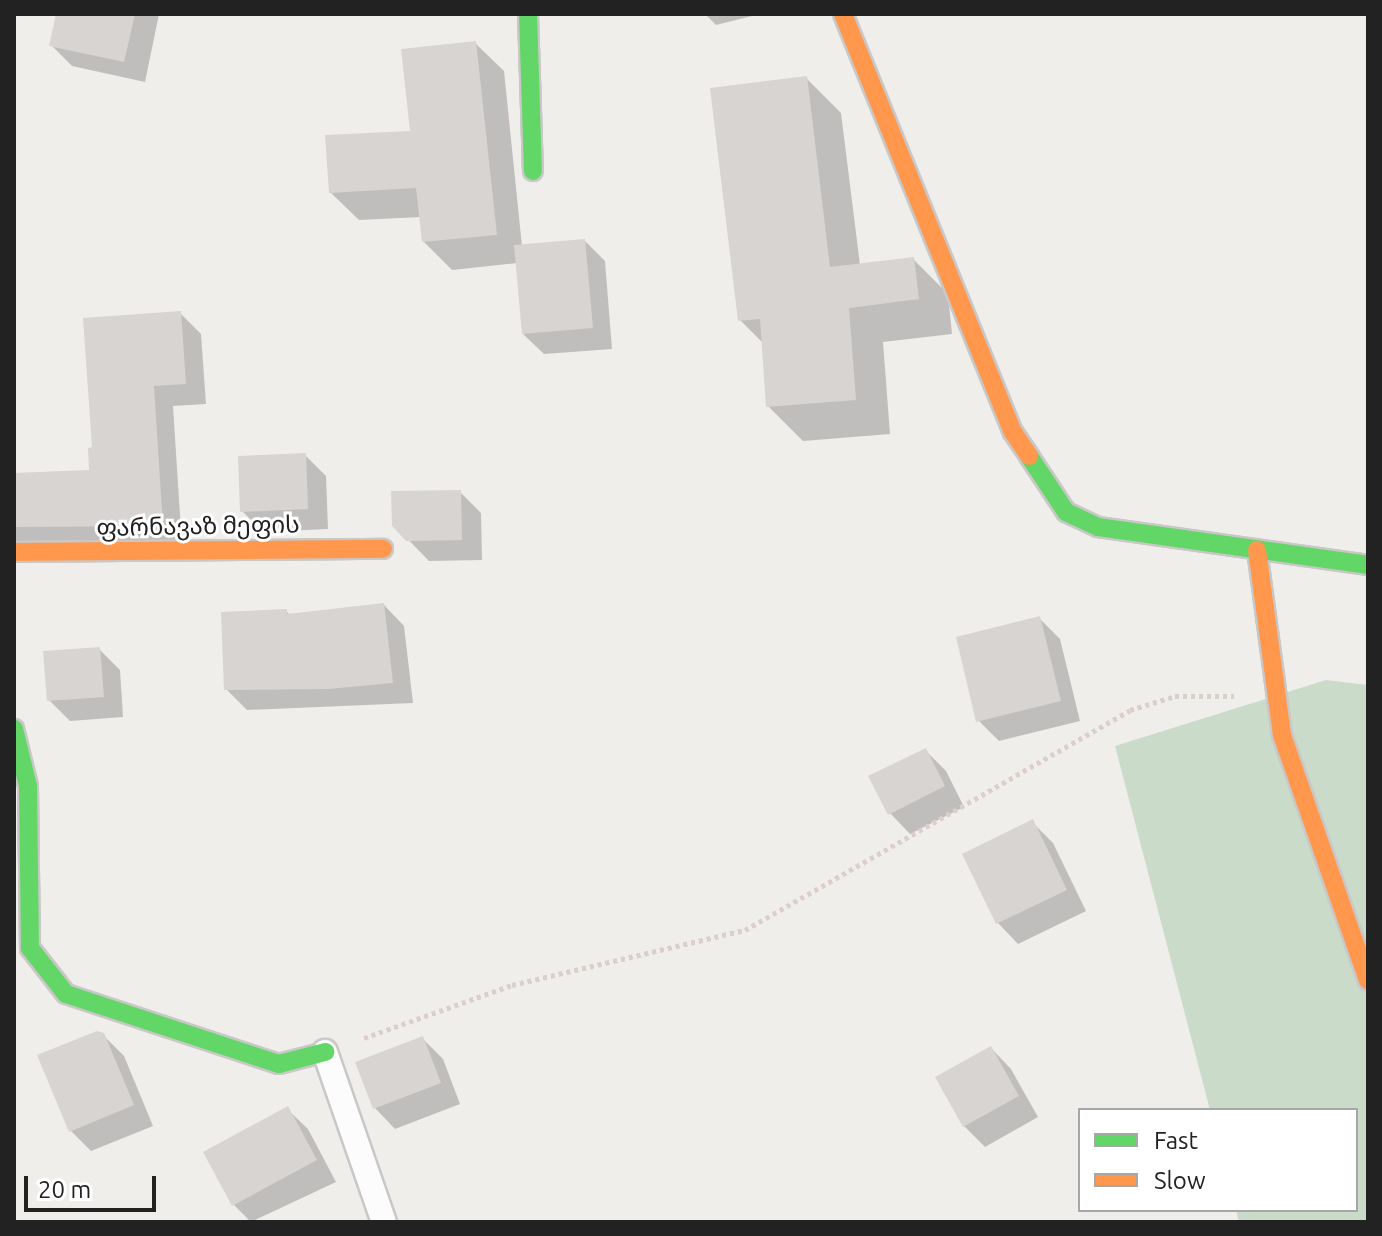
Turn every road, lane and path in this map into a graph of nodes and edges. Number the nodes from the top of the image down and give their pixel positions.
1 (528, 14) edge
2 (843, 14) edge
3 (533, 171) dead end
4 (383, 549) dead end
5 (1257, 550) junction
6 (14, 552) edge
7 (1368, 565) edge
8 (1277, 695) junction
9 (14, 729) edge
10 (1368, 980) edge
11 (325, 1052) junction
12 (384, 1222) edge

1 - 3 street
2 - 5 street
4 - 6 street, ფარნავაზ მეფის
5 - 7 street
5 - 8 street
8 - 10 street
8 - 11 path
9 - 11 street
11 - 12 lane

